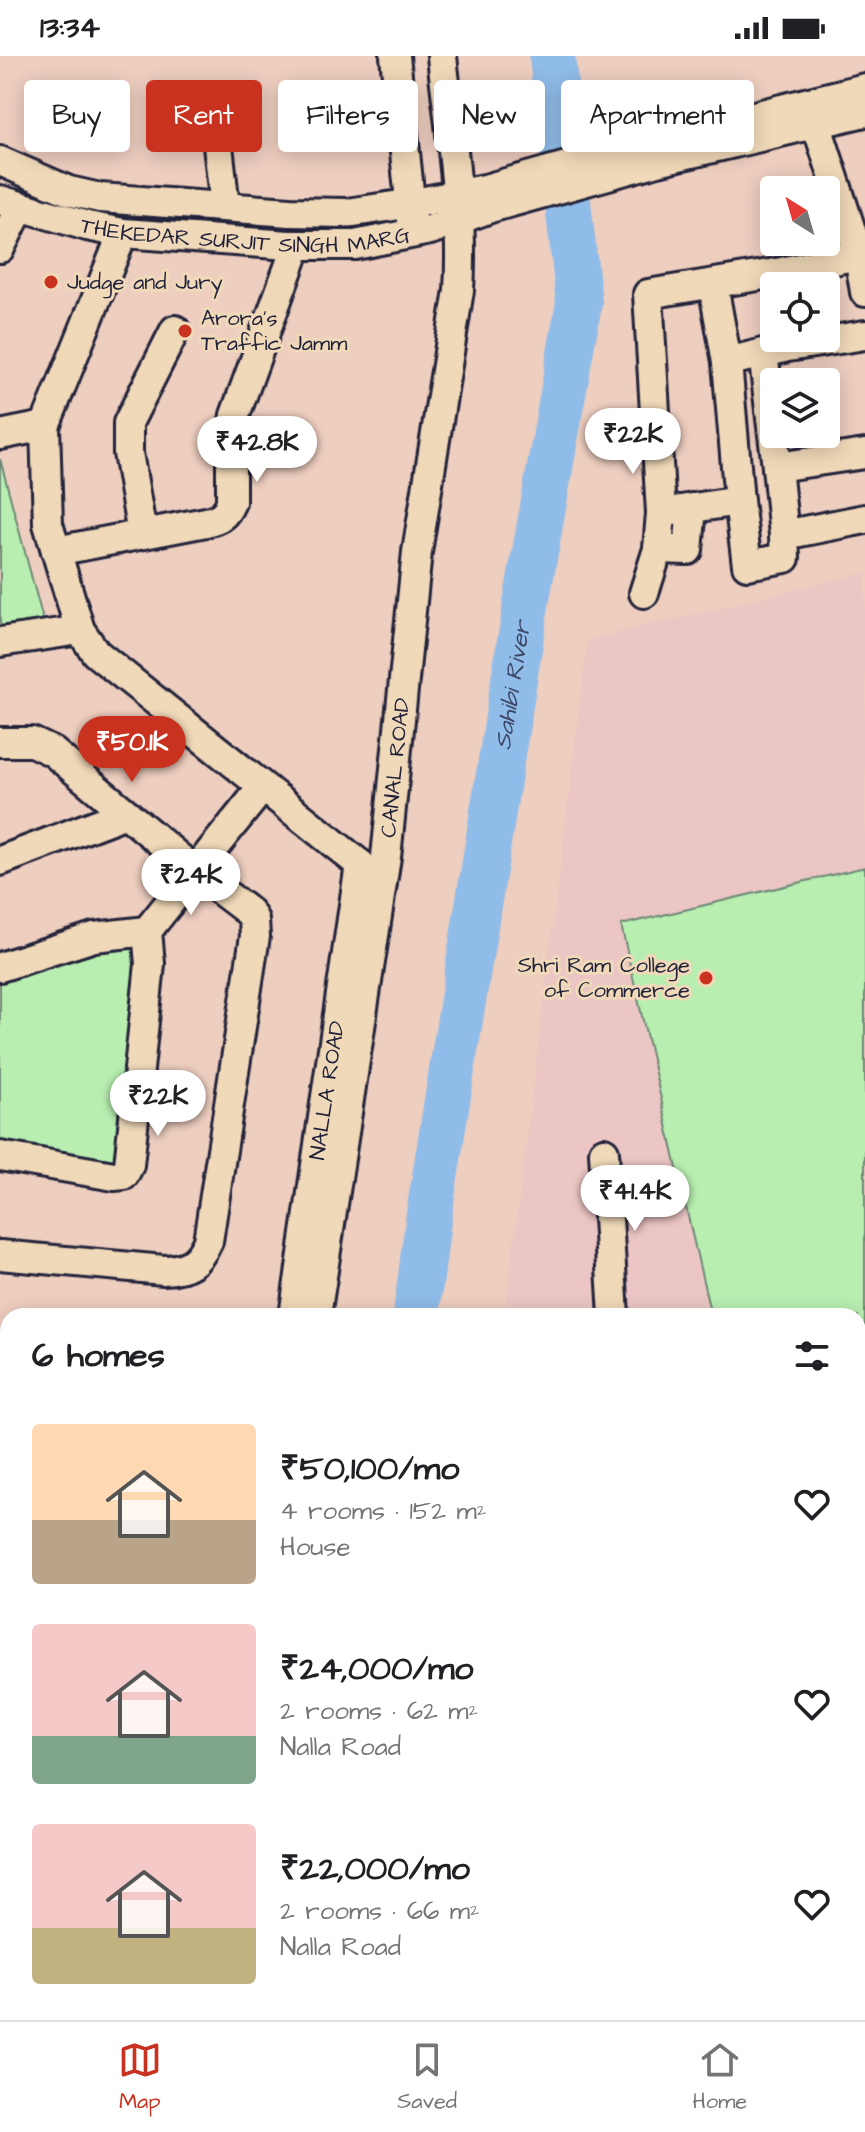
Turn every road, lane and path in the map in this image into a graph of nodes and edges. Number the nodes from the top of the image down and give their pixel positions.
1 (395, 56) edge
2 (442, 56) edge
3 (865, 88) edge
4 (865, 112) edge
5 (754, 122) edge
6 (816, 123) junction
7 (754, 134) edge
8 (219, 152) edge
9 (653, 152) edge
10 (0, 161) edge
11 (412, 203) junction
12 (10, 204) edge
13 (225, 207) junction
14 (458, 207) junction
15 (123, 233) junction
16 (412, 233) junction
17 (297, 245) junction
18 (0, 248) edge
19 (862, 254) edge
20 (713, 285) junction
21 (865, 292) edge
22 (175, 330) dead end
23 (865, 335) edge
24 (763, 353) junction
25 (727, 362) junction
26 (45, 426) junction
27 (0, 435) edge
28 (865, 454) edge
29 (777, 467) junction
30 (739, 501) junction
31 (692, 508) junction
32 (661, 513) junction
33 (865, 519) edge
34 (142, 534) junction
35 (784, 535) junction
36 (658, 549) junction
37 (56, 551) junction
38 (644, 593) dead end
39 (80, 630) junction
40 (0, 642) edge
41 (0, 742) edge
42 (262, 788) junction
43 (126, 813) junction
44 (0, 861) edge
45 (360, 864) junction
46 (195, 871) junction
47 (382, 882) junction
48 (147, 931) junction
49 (0, 967) edge
50 (604, 1152) dead end
51 (0, 1156) edge
52 (0, 1255) edge
53 (295, 1308) edge
54 (317, 1308) edge
55 (614, 1308) edge

1 - 11 street
2 - 14 street, CANAL ROAD
3 - 5 street
4 - 6 street
6 - 7 street
6 - 19 street
8 - 13 street
9 - 14 street, THEKEDAR SURJIT SINGH MARG
10 - 13 street, THEKEDAR SURJIT SINGH MARG
11 - 13 street, THEKEDAR SURJIT SINGH MARG
11 - 14 street, THEKEDAR SURJIT SINGH MARG
11 - 16 street
12 - 15 street, THEKEDAR SURJIT SINGH MARG
12 - 18 street
14 - 16 street, THEKEDAR SURJIT SINGH MARG
14 - 47 street, CANAL ROAD
15 - 17 street, THEKEDAR SURJIT SINGH MARG
15 - 26 street
16 - 17 street, THEKEDAR SURJIT SINGH MARG
17 - 34 street
19 - 20 street
19 - 21 street
20 - 25 street
20 - 32 street
22 - 34 street
23 - 24 street
24 - 25 street
24 - 29 street
25 - 30 street
26 - 27 street
26 - 37 street
28 - 29 street
29 - 35 street
30 - 31 street
30 - 35 street
31 - 32 street
31 - 36 street
32 - 36 street
33 - 35 street
34 - 37 street
36 - 38 street
37 - 39 street
39 - 40 street
39 - 42 street
41 - 43 street
42 - 45 street
42 - 46 street
43 - 44 street
43 - 46 street
45 - 47 street
45 - 53 street, NALLA ROAD
46 - 48 street
46 - 52 street
47 - 54 street, CANAL ROAD
48 - 49 street
48 - 51 street
50 - 55 street

